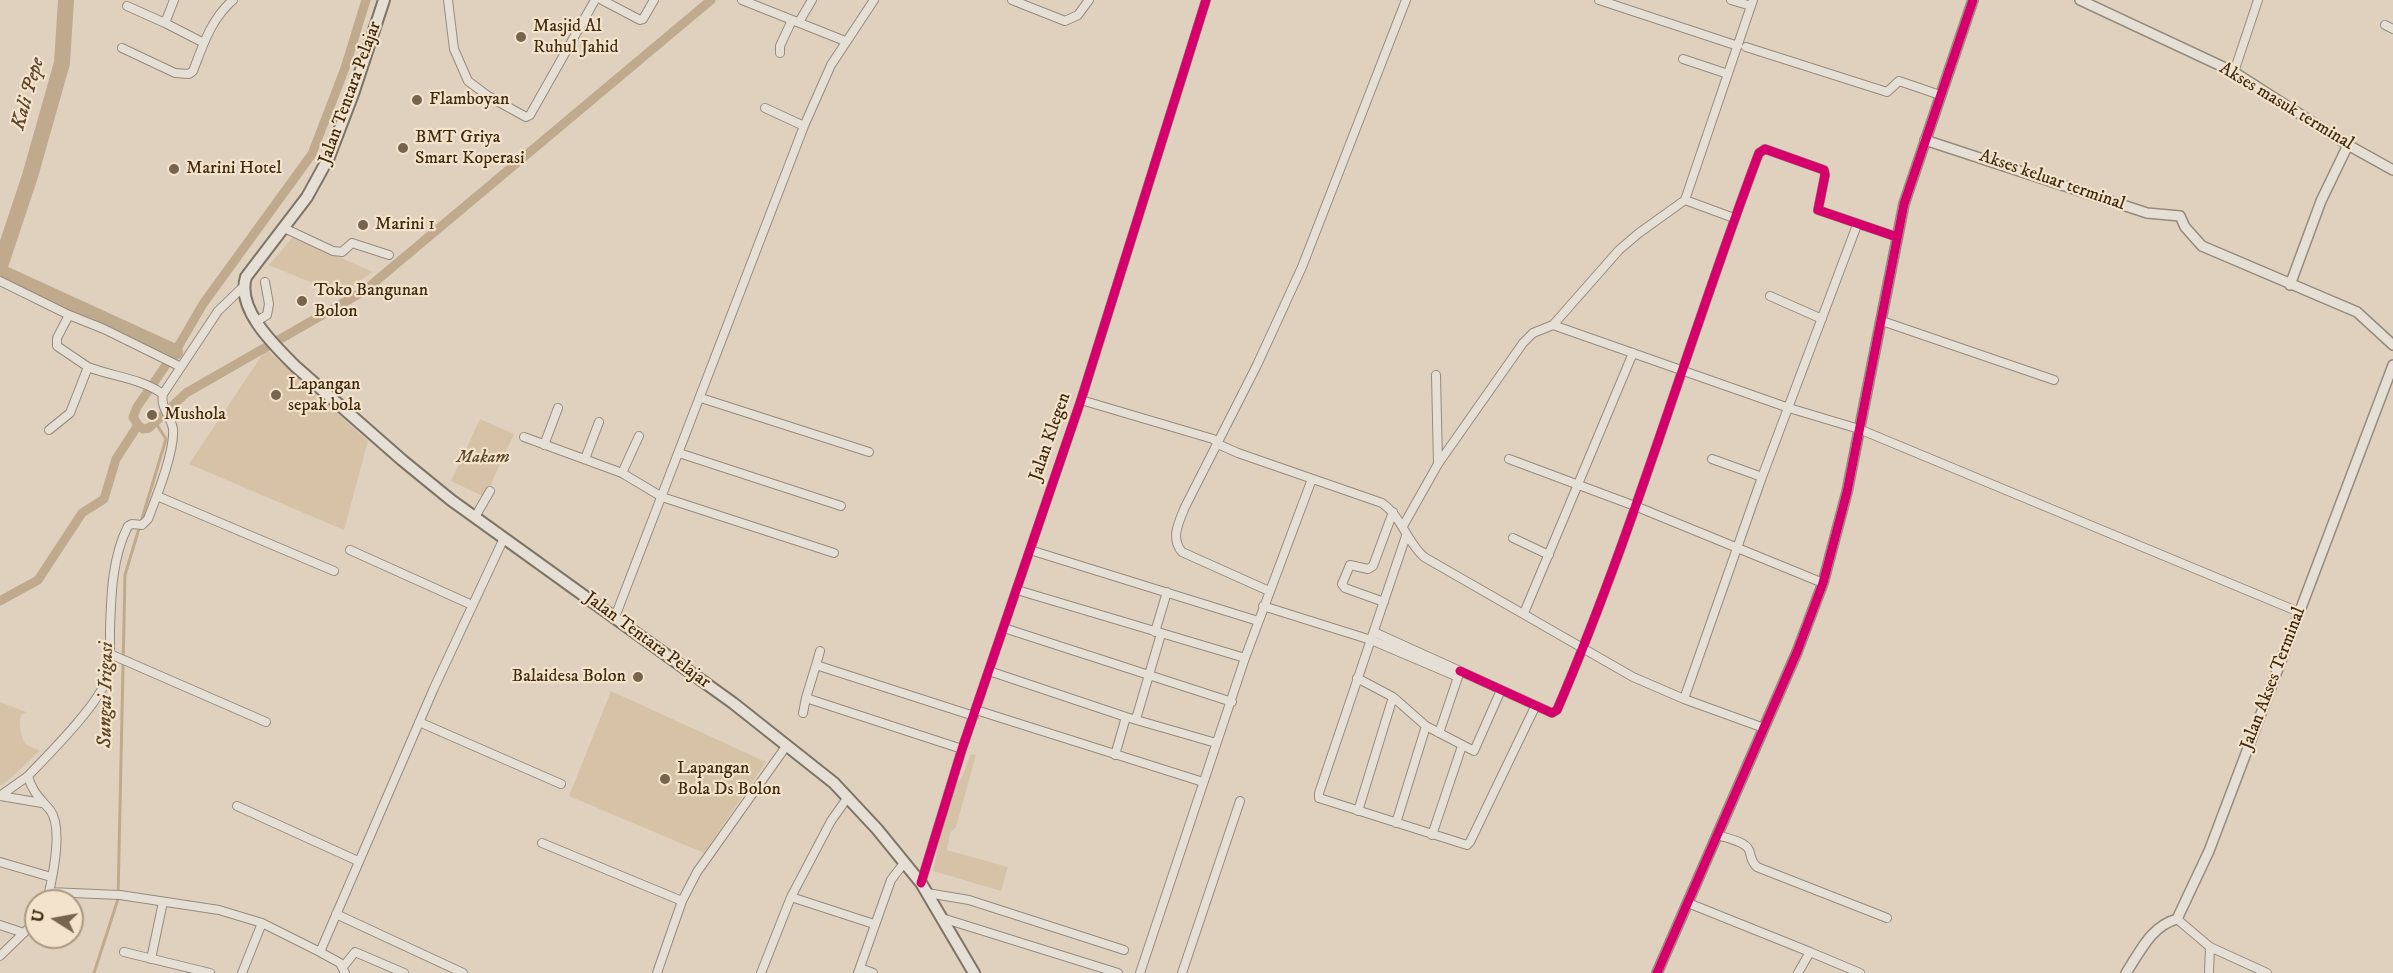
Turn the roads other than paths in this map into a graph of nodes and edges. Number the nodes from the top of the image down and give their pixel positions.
1 (174, 0) edge
2 (233, 0) edge
3 (384, 0) edge
4 (448, 0) edge
5 (595, 0) edge
6 (602, 0) edge
7 (654, 0) edge
8 (742, 0) edge
9 (813, 0) edge
10 (874, 0) edge
11 (1012, 0) edge
12 (1089, 0) edge
13 (1206, 0) edge
14 (1406, 0) edge
15 (1599, 0) edge
16 (1731, 0) edge
17 (1973, 0) edge
18 (2080, 0) edge
19 (2258, 0) edge
20 (1752, 3) edge
21 (128, 6) dead end
22 (795, 21) junction
23 (165, 23) junction
24 (845, 40) junction
25 (204, 43) junction
26 (1742, 47) junction
27 (122, 48) dead end
28 (780, 53) dead end
29 (1683, 59) dead end
30 (2234, 72) junction
31 (1728, 74) junction
32 (1940, 95) junction
33 (765, 108) dead end
34 (804, 126) junction
35 (1925, 140) junction
36 (2348, 145) junction
37 (2393, 170) edge
38 (1685, 200) junction
39 (1734, 218) junction
40 (1857, 225) junction
41 (284, 228) junction
42 (1897, 237) junction
43 (389, 255) dead end
44 (265, 282) dead end
45 (3, 283) edge
46 (2290, 285) junction
47 (244, 286) junction
48 (1770, 296) dead end
49 (69, 315) junction
50 (1822, 319) junction
51 (257, 321) junction
52 (1882, 321) junction
53 (1553, 325) junction
54 (2393, 345) edge
55 (1633, 353) junction
56 (2393, 364) edge
57 (179, 366) junction
58 (88, 367) junction
59 (1682, 371) junction
60 (1437, 375) dead end
61 (2054, 380) dead end
62 (160, 393) junction
63 (701, 398) junction
64 (1081, 399) junction
65 (558, 408) dead end
66 (1789, 408) junction
67 (599, 422) dead end
68 (1859, 429) junction
69 (49, 430) dead end
70 (639, 436) dead end
71 (524, 437) dead end
72 (1218, 443) junction
73 (544, 445) junction
74 (869, 452) dead end
75 (679, 453) junction
76 (585, 459) junction
77 (1509, 459) dead end
78 (1712, 459) dead end
79 (1438, 464) junction
80 (622, 472) junction
81 (1762, 477) junction
82 (1312, 479) junction
83 (1578, 486) junction
84 (490, 491) dead end
85 (157, 496) junction
86 (662, 497) junction
87 (841, 506) dead end
88 (1635, 506) junction
89 (1393, 512) junction
90 (475, 517) junction
91 (1403, 526) junction
92 (1406, 536) junction
93 (504, 538) junction
94 (1514, 538) dead end
95 (1736, 549) junction
96 (350, 550) dead end
97 (1030, 550) junction
98 (834, 553) dead end
99 (1549, 555) junction
100 (334, 571) dead end
101 (1823, 583) junction
102 (1017, 590) junction
103 (1269, 591) junction
104 (1167, 592) junction
105 (1384, 602) junction
106 (472, 606) junction
107 (1263, 606) junction
108 (2299, 612) junction
109 (1524, 613) junction
110 (615, 617) junction
111 (1258, 621) junction
112 (1004, 628) junction
113 (1158, 633) junction
114 (1372, 636) junction
115 (1584, 648) junction
116 (820, 651) dead end
117 (111, 655) junction
118 (1245, 658) junction
119 (816, 665) junction
120 (990, 671) junction
121 (1459, 674) junction
122 (1149, 677) junction
123 (1357, 678) junction
124 (1501, 690) junction
125 (1393, 697) junction
126 (806, 698) junction
127 (1684, 699) junction
128 (1232, 702) junction
129 (1535, 707) junction
130 (803, 713) dead end
131 (975, 713) junction
132 (1126, 717) junction
133 (1136, 719) junction
134 (266, 722) dead end
135 (419, 722) junction
136 (1426, 726) junction
137 (1764, 728) junction
138 (1438, 733) junction
139 (1216, 743) junction
140 (787, 745) junction
141 (1462, 746) junction
142 (962, 749) junction
143 (1115, 755) junction
144 (28, 776) junction
145 (1203, 782) junction
146 (561, 784) dead end
147 (0, 796) edge
148 (848, 796) junction
149 (1240, 801) dead end
150 (42, 803) junction
151 (237, 806) dead end
152 (1358, 811) junction
153 (1396, 823) junction
154 (1432, 835) junction
155 (1717, 835) junction
156 (542, 843) dead end
157 (358, 861) junction
158 (0, 862) edge
159 (904, 863) junction
160 (51, 877) junction
161 (921, 883) junction
162 (49, 889) edge
163 (84, 893) edge
164 (927, 893) junction
165 (791, 897) junction
166 (164, 902) junction
167 (682, 902) junction
168 (1688, 903) junction
169 (336, 915) junction
170 (942, 918) junction
171 (1887, 918) dead end
172 (2177, 918) junction
173 (262, 923) junction
174 (874, 924) junction
175 (0, 925) edge
176 (24, 933) joint
177 (2210, 947) junction
178 (1125, 950) dead end
179 (124, 952) dead end
180 (320, 952) junction
181 (1810, 952) junction
182 (0, 956) edge
183 (151, 959) junction
184 (344, 970) edge
185 (859, 970) edge
186 (968, 970) edge
187 (210, 973) edge
188 (242, 973) edge
189 (404, 973) edge
190 (463, 973) edge
191 (657, 973) edge
192 (761, 973) edge
193 (873, 973) edge
194 (1118, 973) edge
195 (1140, 973) edge
196 (1182, 973) edge
197 (1657, 973) edge
198 (1798, 973) edge
199 (1860, 973) edge
200 (2126, 973) edge
201 (2209, 973) edge
202 (2267, 973) edge

1 - 23 street
2 - 25 street
3 - 41 main road, Jalan Tentara Pelajar
4 - 5 street
6 - 7 street
8 - 22 street
9 - 22 street
10 - 24 street
11 - 12 street
13 - 64 street, Jalan Klegen
14 - 72 street
15 - 26 street
16 - 20 street
17 - 32 street
18 - 30 street, Akses masuk terminal
19 - 30 street
20 - 26 street
21 - 23 street
22 - 24 street
22 - 28 street
23 - 25 street
24 - 34 street
25 - 27 street
26 - 31 street
26 - 32 street
29 - 31 street
30 - 36 street, Akses masuk terminal
31 - 38 street
32 - 35 street
33 - 34 street
34 - 63 street
35 - 42 street
35 - 46 street, Akses keluar terminal
36 - 37 street, Akses masuk terminal
36 - 46 street
38 - 39 street
38 - 53 street
39 - 40 street
39 - 59 street
40 - 42 street
40 - 50 street
41 - 43 street
41 - 47 main road, Jalan Tentara Pelajar
42 - 52 street
44 - 51 street
45 - 49 street
46 - 54 street
47 - 51 main road
47 - 57 street
48 - 50 street
49 - 57 street
49 - 58 street
50 - 66 street
51 - 90 main road, Jalan Tentara Pelajar
52 - 61 street
52 - 68 street
53 - 55 street
53 - 79 street
55 - 59 street
55 - 83 street
56 - 108 street, Jalan Akses Terminal
57 - 62 street
58 - 62 street
58 - 69 street
59 - 66 street
59 - 88 street
60 - 79 street
62 - 85 street
63 - 74 street
63 - 75 street
64 - 72 street
64 - 97 street, Jalan Klegen
65 - 73 street
66 - 68 street
66 - 81 street
67 - 76 street
68 - 101 street
68 - 108 street
70 - 80 street
71 - 73 street
72 - 82 street
72 - 103 street
73 - 76 street
75 - 86 street
75 - 87 street
76 - 80 street
77 - 83 street
78 - 81 street
79 - 91 street
80 - 86 street
81 - 95 street
82 - 89 street
82 - 103 street
83 - 88 street
83 - 99 street
84 - 90 street
85 - 100 street
85 - 117 street
86 - 98 street
86 - 110 street
88 - 95 street
88 - 115 street
89 - 91 street
89 - 105 street
90 - 93 main road, Jalan Tentara Pelajar
91 - 92 street
92 - 105 street
92 - 109 street
93 - 106 street
93 - 110 main road, Jalan Tentara Pelajar
94 - 99 street
95 - 101 street
95 - 127 street
96 - 106 street
97 - 102 street, Jalan Klegen
97 - 104 street
99 - 109 street
101 - 137 street
102 - 112 street, Jalan Klegen
102 - 113 street
103 - 107 street
104 - 111 street
104 - 113 street
105 - 114 street
106 - 135 street
107 - 111 street
107 - 114 street
108 - 172 street, Jalan Akses Terminal
109 - 115 street
110 - 140 main road, Jalan Tentara Pelajar
111 - 118 street
112 - 120 street, Jalan Klegen
112 - 122 street
113 - 118 street
113 - 122 street
114 - 121 street
114 - 123 street
115 - 127 street
115 - 129 street
116 - 119 street
117 - 134 street
117 - 144 street
118 - 128 street
119 - 126 street
119 - 131 street
120 - 131 street, Jalan Klegen
120 - 132 street
121 - 124 street
121 - 138 street
122 - 128 street
122 - 133 street
123 - 125 street
123 - 152 street
124 - 129 street
124 - 141 street
125 - 136 street
125 - 152 street
126 - 130 street
126 - 142 street
127 - 137 street
128 - 139 street
129 - 154 street
131 - 142 street, Jalan Klegen
131 - 143 street
132 - 133 street
132 - 143 street
133 - 139 street
135 - 146 street
135 - 157 street
136 - 138 street
136 - 153 street
137 - 155 street
138 - 141 street
139 - 145 street
140 - 148 main road, Jalan Tentara Pelajar
140 - 167 street
141 - 154 street
142 - 161 street, Jalan Klegen
143 - 145 street
144 - 147 street
144 - 150 street
145 - 195 street
147 - 150 street
148 - 159 main road, Jalan Tentara Pelajar
148 - 165 street
149 - 196 street
150 - 160 street
151 - 157 street
152 - 153 street
153 - 154 street
155 - 168 street
155 - 171 street
156 - 167 street
157 - 169 street
158 - 160 street
159 - 161 main road, Jalan Tentara Pelajar
159 - 174 street
160 - 162 street
161 - 164 main road, Jalan Tentara Pelajar
163 - 166 street
164 - 170 main road, Jalan Tentara Pelajar
164 - 178 street
165 - 174 street
165 - 192 street
166 - 173 street
166 - 183 street
167 - 191 street
168 - 181 street
168 - 197 street
169 - 180 street
169 - 190 street
170 - 186 main road, Jalan Tentara Pelajar
170 - 194 street
172 - 177 street
172 - 200 street
173 - 180 street
173 - 188 street
174 - 185 street
175 - 176 street
176 - 182 street
177 - 201 street
177 - 202 street
179 - 183 street
180 - 184 street
181 - 198 street
181 - 199 street
183 - 187 street
184 - 189 street
185 - 193 street

